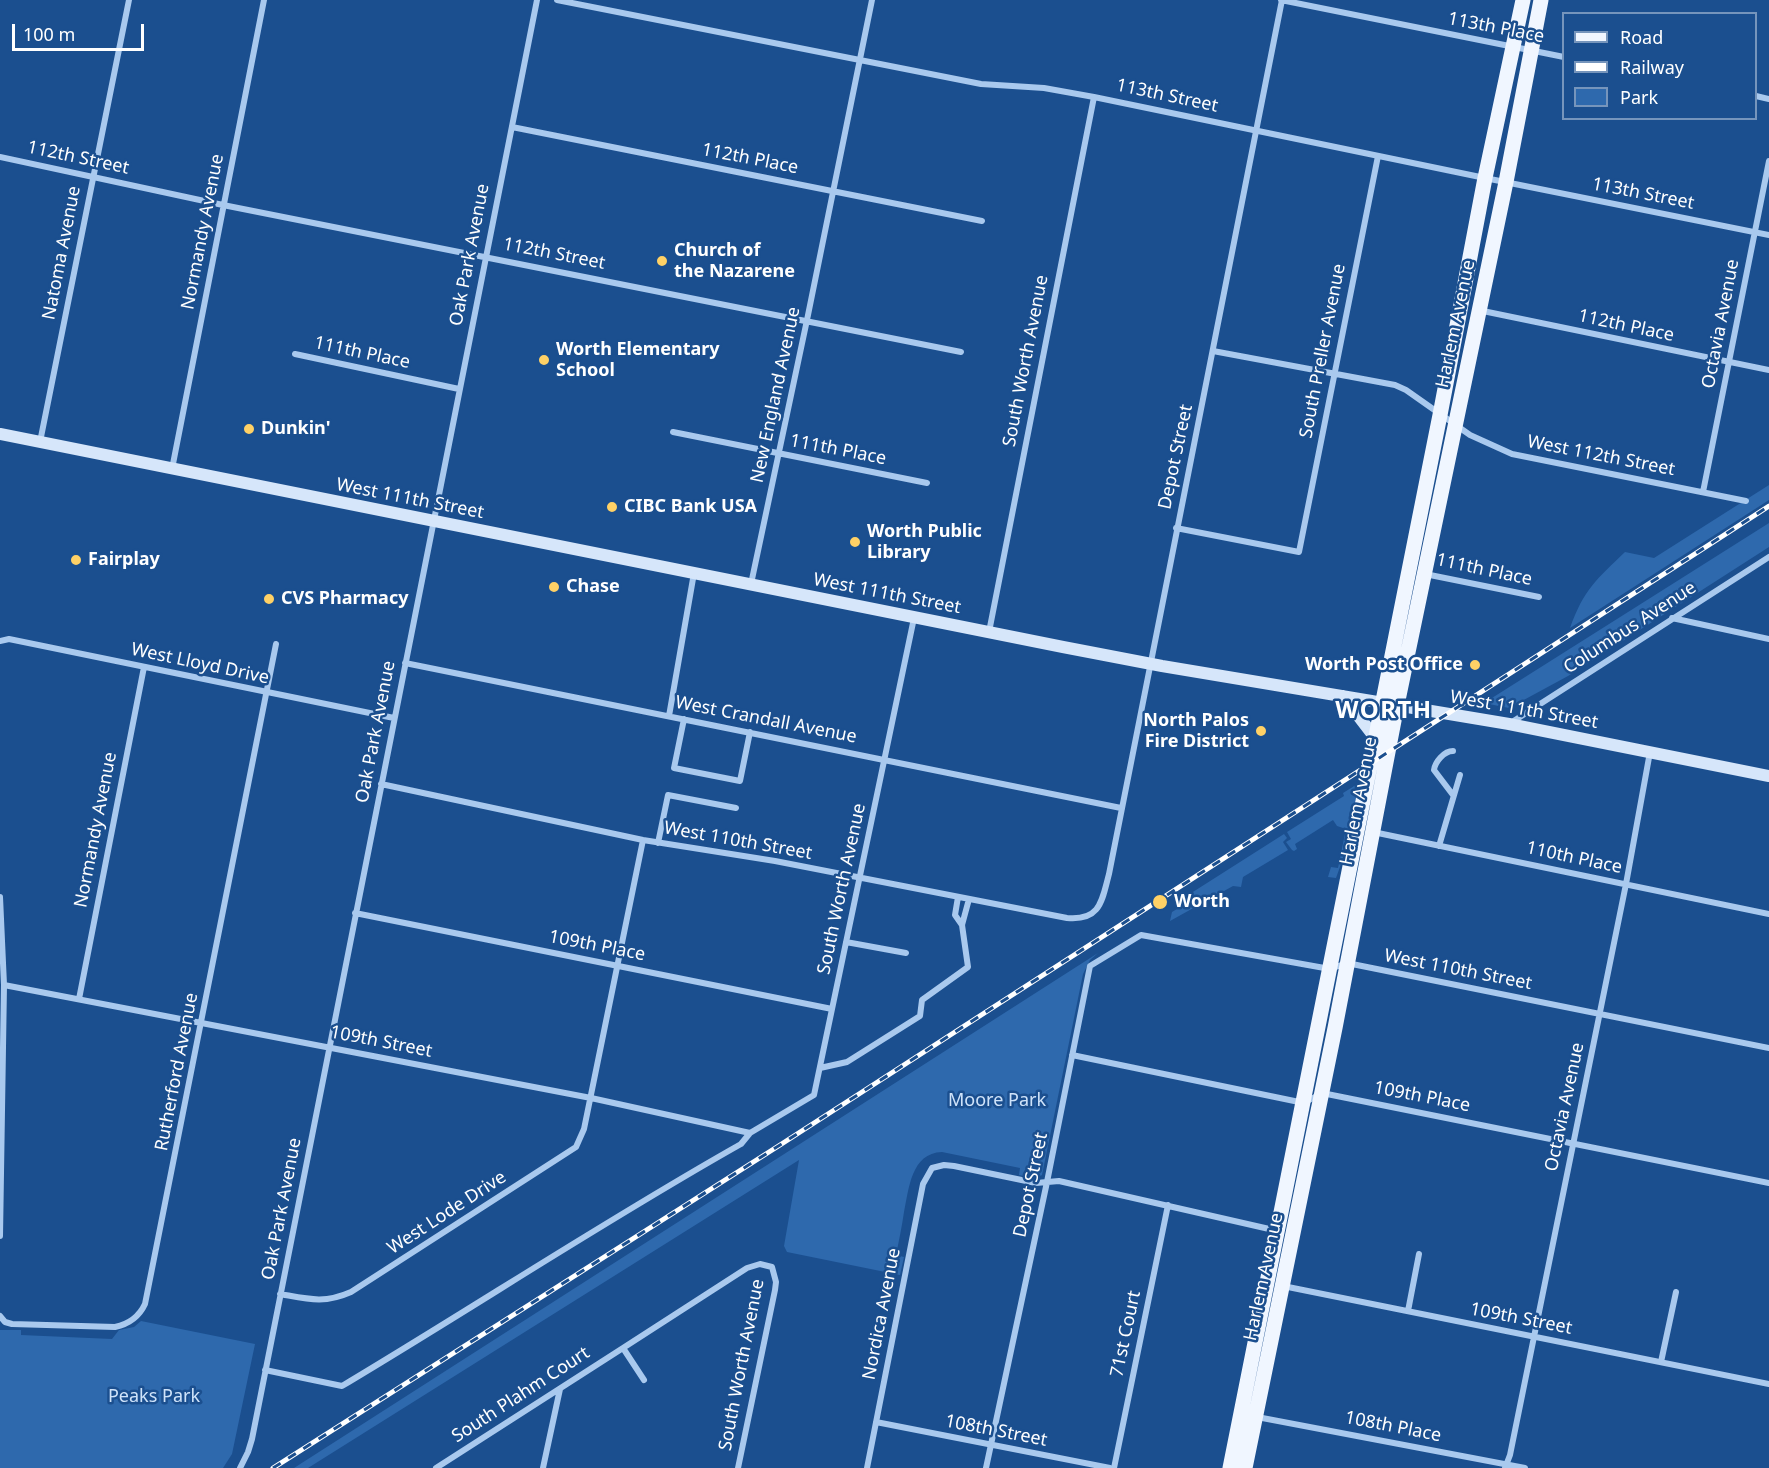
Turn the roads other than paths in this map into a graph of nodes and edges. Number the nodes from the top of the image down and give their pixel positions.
1 (129, 0) edge
2 (264, 0) edge
3 (537, 0) edge
4 (557, 0) edge
5 (872, 0) edge
6 (1282, 0) edge
7 (1522, 0) edge
8 (1541, 0) edge
9 (1512, 47) junction
10 (1531, 51) junction
11 (1562, 57) edge
12 (860, 60) junction
13 (1094, 97) junction
14 (512, 127) junction
15 (1256, 130) junction
16 (1378, 156) junction
17 (0, 157) edge
18 (1769, 161) edge
19 (92, 177) junction
20 (1485, 178) junction
21 (1506, 182) junction
22 (833, 191) junction
23 (223, 204) junction
24 (982, 221) dead end
25 (1755, 232) junction
26 (1769, 235) edge
27 (485, 256) junction
28 (1478, 310) junction
29 (807, 320) junction
30 (1213, 351) junction
31 (961, 352) dead end
32 (295, 354) dead end
33 (1729, 362) junction
34 (1769, 370) edge
35 (1333, 374) junction
36 (459, 389) junction
37 (1440, 415) junction
38 (1455, 425) junction
39 (673, 432) dead end
40 (0, 434) edge
41 (39, 442) junction
42 (779, 454) junction
43 (172, 469) junction
44 (927, 483) dead end
45 (1703, 492) junction
46 (1746, 501) dead end
47 (432, 522) junction
48 (1176, 528) junction
49 (1769, 557) edge
50 (1417, 572) junction
51 (694, 573) junction
52 (751, 585) junction
53 (1539, 597) dead end
54 (914, 618) junction
55 (1672, 618) junction
56 (989, 632) junction
57 (1769, 639) edge
58 (0, 640) edge
59 (276, 644) dead end
60 (405, 663) junction
61 (1149, 663) junction
62 (144, 667) junction
63 (267, 693) junction
64 (1343, 696) junction
65 (1390, 704) junction
66 (669, 716) junction
67 (394, 718) junction
68 (684, 719) junction
69 (1509, 724) junction
70 (750, 732) junction
71 (1376, 739) junction
72 (1453, 751) dead end
73 (1650, 752) junction
74 (884, 759) junction
75 (1460, 775) dead end
76 (1769, 776) edge
77 (381, 784) junction
78 (1453, 795) junction
79 (735, 808) dead end
80 (1121, 808) junction
81 (1373, 832) junction
82 (643, 840) junction
83 (658, 843) junction
84 (1439, 846) junction
85 (859, 878) junction
86 (1626, 884) junction
87 (0, 897) edge
88 (958, 897) junction
89 (969, 899) junction
90 (355, 913) junction
91 (1769, 914) edge
92 (1090, 915) joint
93 (962, 925) junction
94 (846, 942) junction
95 (906, 953) dead end
96 (1347, 963) junction
97 (618, 965) junction
98 (1330, 969) junction
99 (4, 985) junction
100 (79, 999) junction
101 (832, 1009) junction
102 (1599, 1014) junction
103 (202, 1024) junction
104 (329, 1047) junction
105 (1769, 1048) edge
106 (1072, 1055) junction
107 (820, 1068) junction
108 (1322, 1093) junction
109 (591, 1098) junction
110 (1304, 1104) junction
111 (750, 1133) junction
112 (1573, 1143) junction
113 (1047, 1182) junction
114 (1769, 1184) edge
115 (1168, 1205) junction
116 (1279, 1231) junction
117 (0, 1236) edge
118 (1419, 1254) dead end
119 (772, 1267) joint
120 (1275, 1285) junction
121 (1676, 1292) dead end
122 (280, 1294) junction
123 (1408, 1311) junction
124 (1, 1317) edge
125 (1533, 1336) junction
126 (623, 1348) junction
127 (1661, 1362) junction
128 (265, 1370) junction
129 (644, 1380) dead end
130 (1769, 1384) edge
131 (560, 1389) junction
132 (1256, 1416) junction
133 (876, 1422) junction
134 (991, 1445) junction
135 (1506, 1466) edge
136 (240, 1468) edge
137 (436, 1468) edge
138 (543, 1468) edge
139 (738, 1468) edge
140 (867, 1468) edge
141 (986, 1468) edge
142 (1112, 1468) edge
143 (1230, 1468) edge
144 (1245, 1468) edge
145 (1525, 1468) edge

1 - 19 street, Natoma Avenue
2 - 23 street, Normandy Avenue
3 - 14 street, Oak Park Avenue
4 - 12 street, 113th Street
5 - 12 street, New England Avenue
6 - 9 street, 113th Place
6 - 15 street, Depot Street
7 - 9 main road, Harlem Avenue
8 - 10 main road, Harlem Avenue
9 - 10 street, 113th Place
9 - 20 main road, Harlem Avenue
10 - 11 street, 113th Place
10 - 21 main road, Harlem Avenue
12 - 13 street, 113th Street
12 - 22 street, New England Avenue
13 - 15 street, 113th Street
13 - 56 street, South Worth Avenue
14 - 22 street, 112th Place
14 - 27 street, Oak Park Avenue
15 - 16 street, 113th Street
15 - 30 street, Depot Street
16 - 20 street, 113th Street
16 - 35 street, South Preller Avenue
17 - 19 street, 112th Street
18 - 25 street, Octavia Avenue
19 - 23 street, 112th Street
19 - 41 street, Natoma Avenue
20 - 21 street, 113th Street
20 - 37 main road, Harlem Avenue
21 - 25 street, 113th Street
21 - 28 main road, Harlem Avenue
22 - 24 street, 112th Place
22 - 29 street, New England Avenue
23 - 27 street, 112th Street
23 - 43 street, Normandy Avenue
25 - 26 street, 113th Street
25 - 33 street, Octavia Avenue
27 - 29 street, 112th Street
27 - 36 street, Oak Park Avenue
28 - 33 street, 112th Place
28 - 38 main road, Harlem Avenue
29 - 31 street, 112th Street
29 - 42 street, New England Avenue
30 - 35 street
30 - 48 street, Depot Street
32 - 36 street, 111th Place
33 - 34 street, 112th Place
33 - 45 street, Octavia Avenue
35 - 37 street
35 - 48 street, South Preller Avenue
36 - 47 street, Oak Park Avenue
37 - 38 street
37 - 50 main road, Harlem Avenue
38 - 45 street, West 112th Street
38 - 50 main road, Harlem Avenue
39 - 42 street, 111th Place
40 - 41 main road, West 111th Street
41 - 43 main road, West 111th Street
42 - 44 street, 111th Place
42 - 52 street, New England Avenue
43 - 47 main road, West 111th Street
45 - 46 street, West 112th Street
47 - 51 main road, West 111th Street
47 - 60 street, Oak Park Avenue
48 - 61 street, Depot Street
49 - 55 street, Columbus Avenue
50 - 53 street, 111th Place
50 - 65 main road, Harlem Avenue
51 - 52 main road, West 111th Street
51 - 66 street
52 - 54 main road, West 111th Street
54 - 56 main road, West 111th Street
54 - 74 street, South Worth Avenue
55 - 57 street
55 - 69 street, Columbus Avenue
56 - 61 main road, West 111th Street
58 - 62 street, West Lloyd Drive
59 - 63 street, Rutherford Avenue
60 - 66 street, West Crandall Avenue
60 - 67 street, Oak Park Avenue
61 - 64 main road, West 111th Street
61 - 80 street, Depot Street
62 - 63 street, West Lloyd Drive
62 - 100 street, Normandy Avenue
63 - 67 street, West Lloyd Drive
63 - 103 street, Rutherford Avenue
64 - 65 main road, West 111th Street
64 - 71 main road
65 - 69 main road, West 111th Street
65 - 71 main road, Harlem Avenue
65 - 81 main road, Harlem Avenue
66 - 68 street, West Crandall Avenue
67 - 77 street, Oak Park Avenue
68 - 70 street, West Crandall Avenue
68 - 70 street
69 - 73 main road, West 111th Street
70 - 74 street, West Crandall Avenue
71 - 98 main road, Harlem Avenue
72 - 78 street
73 - 76 main road, West 111th Street
73 - 86 street, Octavia Avenue
74 - 80 street, West Crandall Avenue
74 - 85 street, South Worth Avenue
75 - 78 street
77 - 82 street, West 110th Street
77 - 90 street, Oak Park Avenue
78 - 84 street
79 - 83 street
80 - 92 street, Depot Street
81 - 84 street, 110th Place
81 - 96 main road, Harlem Avenue
82 - 83 street, West 110th Street
82 - 97 street
83 - 85 street, West 110th Street
84 - 86 street, 110th Place
85 - 88 street, West 110th Street
85 - 94 street, South Worth Avenue
86 - 91 street, 110th Place
86 - 102 street, Octavia Avenue
87 - 99 street
88 - 89 street, West 110th Street
88 - 93 street
89 - 92 street, West 110th Street
89 - 93 street
90 - 97 street, 109th Place
90 - 104 street, Oak Park Avenue
93 - 107 street
94 - 95 street
94 - 101 street, South Worth Avenue
96 - 98 street
96 - 102 street, West 110th Street
96 - 108 main road, Harlem Avenue
97 - 101 street, 109th Place
97 - 109 street
98 - 106 street, Depot Street
98 - 110 main road, Harlem Avenue
99 - 100 street, 109th Street
99 - 117 street
100 - 103 street, 109th Street
101 - 107 street, South Worth Avenue
102 - 105 street, West 110th Street
102 - 112 street, Octavia Avenue
103 - 104 street, 109th Street
103 - 124 street, Rutherford Avenue
104 - 109 street, 109th Street
104 - 122 street, Oak Park Avenue
106 - 110 street
106 - 113 street, Depot Street
107 - 111 street, South Worth Avenue
108 - 110 street
108 - 112 street, 109th Place
108 - 120 main road, Harlem Avenue
109 - 111 street, 109th Street
109 - 122 street, West Lode Drive
110 - 116 main road, Harlem Avenue
111 - 128 street, South Worth Avenue
112 - 114 street, 109th Place
112 - 125 street, Octavia Avenue
113 - 115 street
113 - 133 street, Nordica Avenue
113 - 134 street, Depot Street
115 - 116 street
115 - 142 street, 71st Court
116 - 120 main road, Harlem Avenue
118 - 123 street
119 - 126 street, South Plahm Court
119 - 139 street, South Worth Avenue
120 - 123 street, 109th Street
120 - 132 main road, Harlem Avenue
120 - 143 main road, Harlem Avenue
121 - 127 street
122 - 128 street, Oak Park Avenue
123 - 125 street, 109th Street
125 - 127 street, 109th Street
125 - 135 street, Octavia Avenue
126 - 129 street
126 - 131 street, South Plahm Court
127 - 130 street, 109th Street
128 - 136 street, Oak Park Avenue
131 - 137 street, South Plahm Court
131 - 138 street
132 - 135 street, 108th Place
132 - 144 main road, Harlem Avenue
133 - 134 street, 108th Street
133 - 140 street, Nordica Avenue
134 - 141 street, Depot Street
134 - 142 street, 108th Street
135 - 145 street, 108th Place

